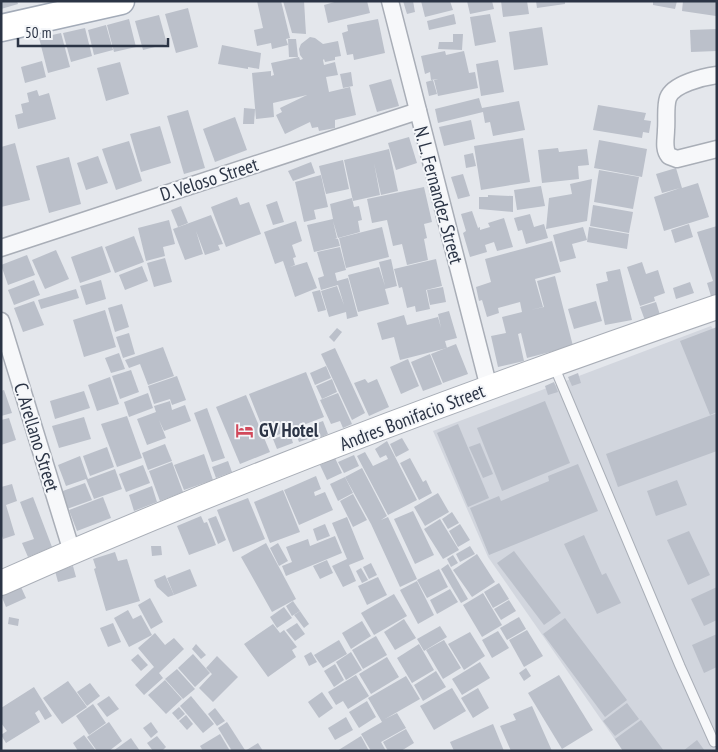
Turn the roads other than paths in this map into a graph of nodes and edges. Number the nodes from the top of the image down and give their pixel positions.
1 (122, 1) edge
2 (390, 1) edge
3 (1, 28) edge
4 (717, 75) edge
5 (418, 111) junction
6 (717, 149) edge
7 (1, 248) edge
8 (717, 307) edge
9 (1, 322) edge
10 (553, 363) junction
11 (489, 388) junction
12 (72, 552) junction
13 (1, 583) edge
14 (714, 742) dead end

1 - 3 main road
2 - 5 street, N. L. Fernandez Street
4 - 6 street
5 - 7 street, D. Veloso Street
5 - 11 street, N. L. Fernandez Street
8 - 10 street, Andres Bonifacio Street
9 - 12 street, C. Arellano Street
10 - 11 street, Andres Bonifacio Street
10 - 14 lane
11 - 12 street, Andres Bonifacio Street
12 - 13 street, Andres Bonifacio Street

